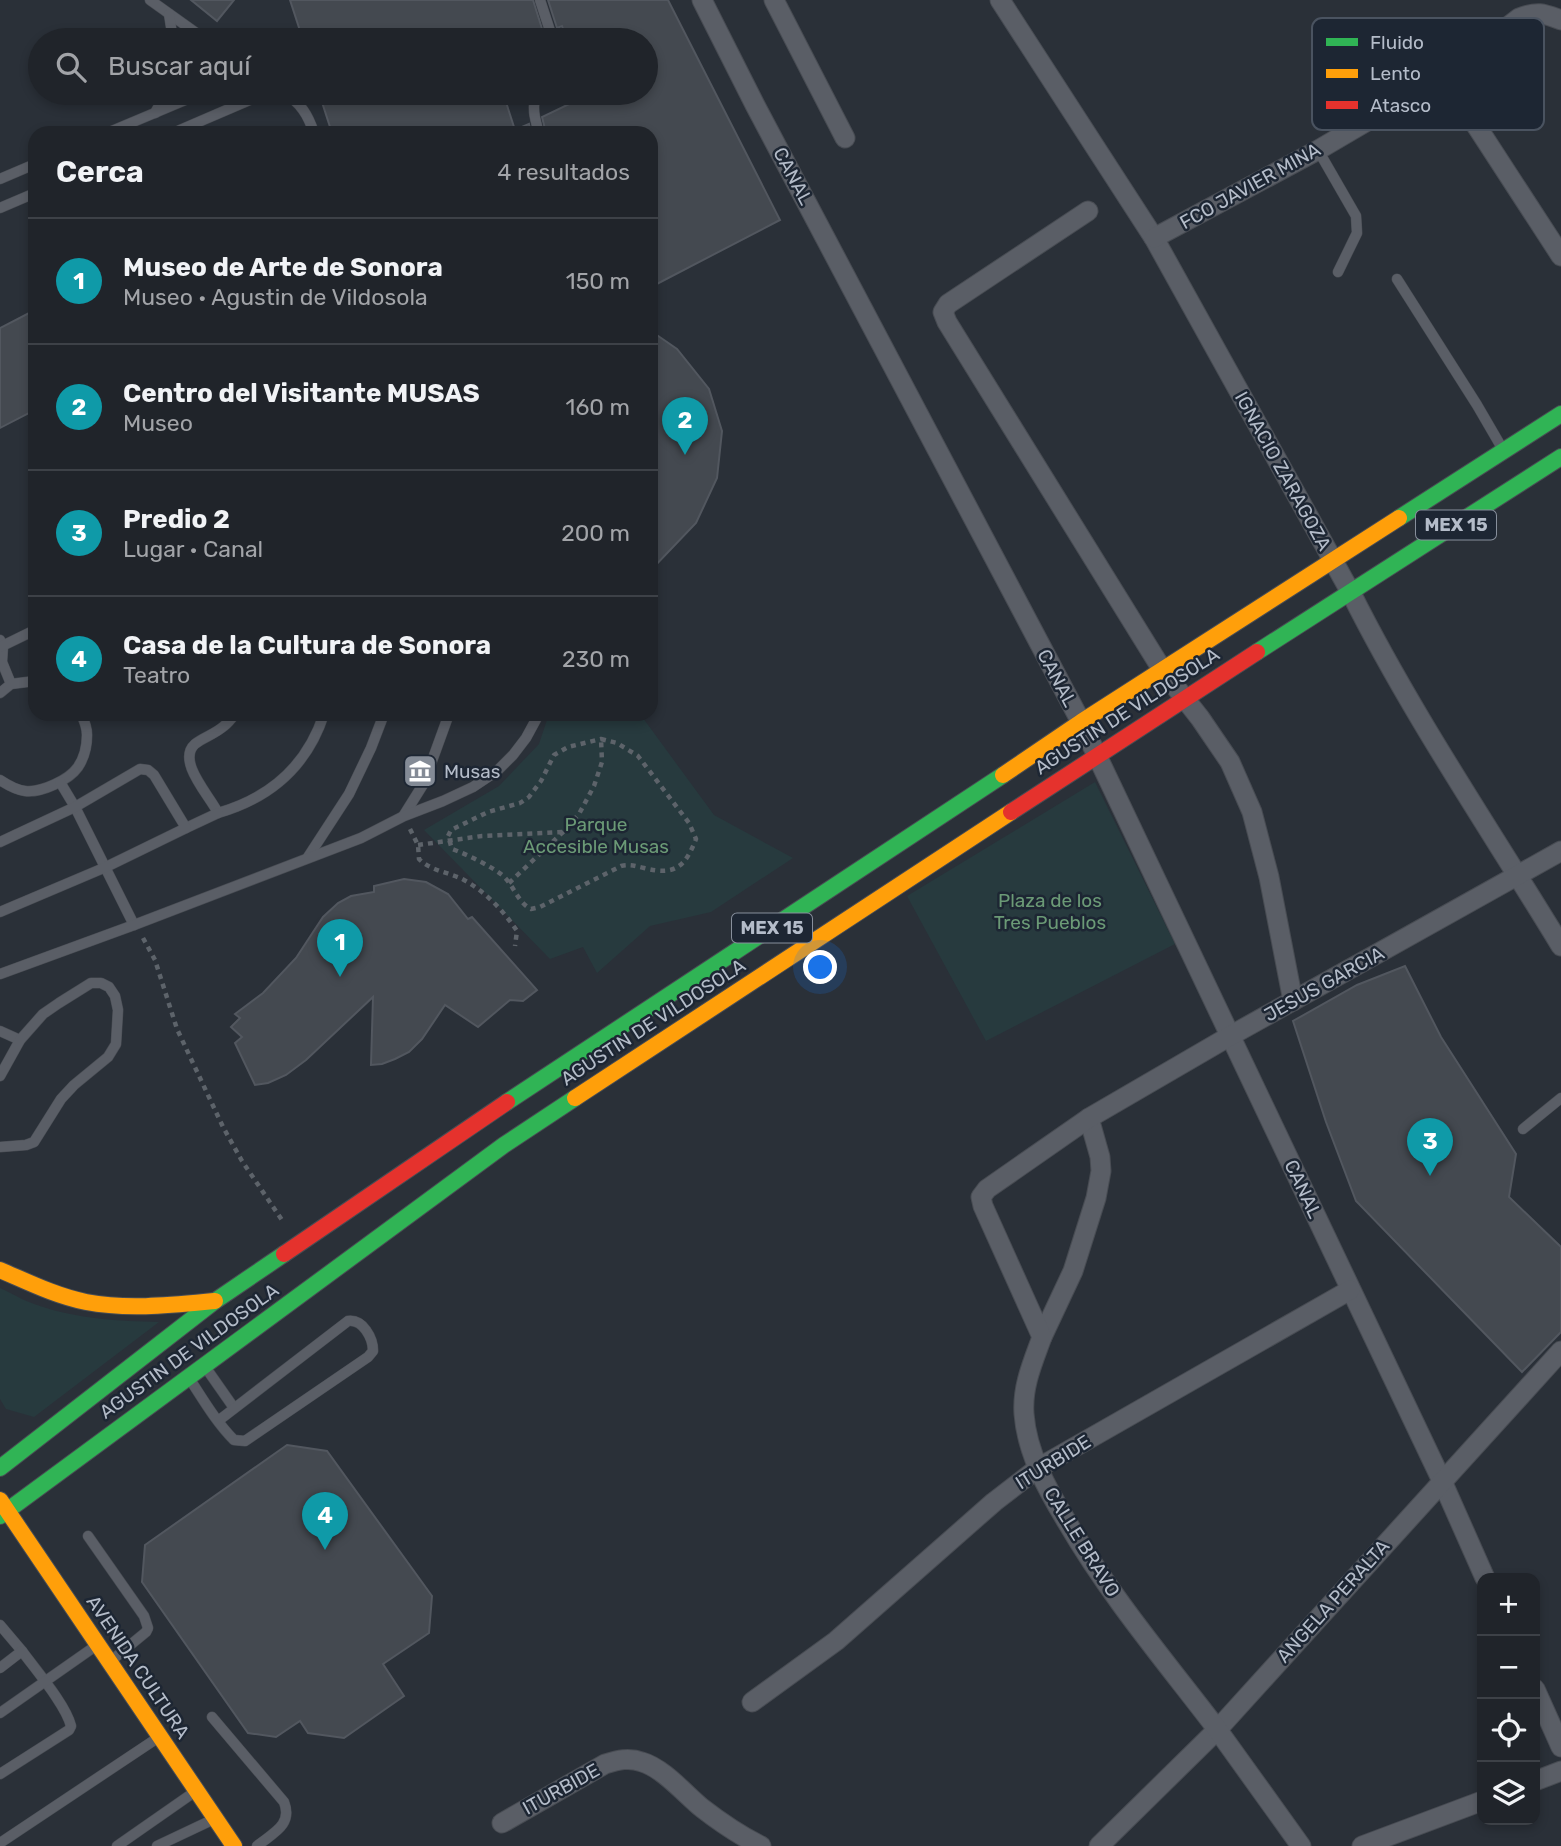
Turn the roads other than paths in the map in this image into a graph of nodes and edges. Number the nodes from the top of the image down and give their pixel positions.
1 (150, 0) edge
2 (540, 0) edge
3 (702, 0) edge
4 (774, 0) edge
5 (1000, 0) edge
6 (169, 14) junction
7 (1519, 18) edge
8 (1561, 20) edge
9 (171, 28) edge
10 (189, 28) edge
11 (549, 28) edge
12 (159, 105) edge
13 (174, 105) edge
14 (238, 105) edge
15 (301, 105) edge
16 (534, 105) edge
17 (155, 113) junction
18 (124, 126) edge
19 (189, 126) edge
20 (312, 126) edge
21 (537, 126) edge
22 (1352, 130) edge
23 (1479, 130) edge
24 (845, 138) dead end
25 (1318, 150) junction
26 (28, 167) edge
27 (0, 179) edge
28 (28, 196) edge
29 (0, 208) edge
30 (1088, 211) dead end
31 (1154, 239) junction
32 (1561, 256) edge
33 (1338, 272) dead end
34 (1397, 279) dead end
35 (1561, 414) edge
36 (1504, 451) junction
37 (1561, 457) edge
38 (1333, 561) junction
39 (1351, 593) junction
40 (28, 633) edge
41 (1, 644) edge
42 (1163, 671) junction
43 (28, 682) edge
44 (11, 684) junction
45 (0, 693) edge
46 (1185, 698) junction
47 (86, 721) edge
48 (229, 721) edge
49 (322, 721) edge
50 (381, 721) edge
51 (446, 721) edge
52 (535, 721) edge
53 (1081, 722) junction
54 (1096, 756) junction
55 (0, 780) edge
56 (60, 782) junction
57 (75, 807) junction
58 (218, 813) junction
59 (404, 816) junction
60 (186, 828) junction
61 (0, 842) edge
62 (1561, 851) edge
63 (308, 857) junction
64 (106, 867) junction
65 (1518, 876) junction
66 (0, 912) edge
67 (134, 925) junction
68 (1561, 946) edge
69 (0, 962) edge
70 (12, 970) junction
71 (0, 974) edge
72 (1293, 1001) junction
73 (0, 1031) edge
74 (1230, 1036) junction
75 (20, 1040) junction
76 (0, 1076) edge
77 (1561, 1098) edge
78 (1089, 1118) junction
79 (1524, 1129) dead end
80 (0, 1147) edge
81 (0, 1270) edge
82 (1350, 1290) junction
83 (215, 1301) junction
84 (1042, 1336) junction
85 (1561, 1351) edge
86 (205, 1366) junction
87 (189, 1377) junction
88 (234, 1408) junction
89 (218, 1421) junction
90 (0, 1468) edge
91 (1038, 1468) junction
92 (1442, 1481) junction
93 (2, 1509) edge
94 (88, 1536) dead end
95 (1483, 1573) edge
96 (0, 1625) edge
97 (97, 1645) junction
98 (22, 1651) junction
99 (109, 1662) junction
100 (0, 1668) edge
101 (45, 1681) junction
102 (1539, 1699) edge
103 (752, 1702) dead end
104 (0, 1713) edge
105 (212, 1717) dead end
106 (1217, 1730) junction
107 (159, 1737) junction
108 (1561, 1747) edge
109 (1561, 1771) edge
110 (0, 1774) edge
111 (1540, 1779) edge
112 (197, 1790) junction
113 (1477, 1803) edge
114 (216, 1818) junction
115 (502, 1823) dead end
116 (0, 1843) edge
117 (117, 1846) edge
118 (157, 1846) edge
119 (234, 1846) edge
120 (257, 1846) edge
121 (761, 1846) edge
122 (1099, 1846) edge
123 (1301, 1846) edge
124 (1362, 1846) edge

1 - 6 lane
2 - 11 lane
3 - 53 street, CANAL
4 - 24 street
5 - 31 street, IGNACIO ZARAGOZA
6 - 9 lane
6 - 10 lane
7 - 8 street, FCO JAVIER MINA
12 - 17 lane
13 - 17 lane
14 - 19 lane
15 - 20 lane
16 - 21 lane
17 - 18 lane
22 - 25 street, FCO JAVIER MINA
23 - 32 street
25 - 31 street, FCO JAVIER MINA
25 - 33 lane
26 - 27 lane
28 - 29 lane
30 - 42 street
31 - 38 street, IGNACIO ZARAGOZA
34 - 36 lane
35 - 36 main road, AGUSTIN DE VILDOSOLA / MEX 15
36 - 38 main road, AGUSTIN DE VILDOSOLA / MEX 15
37 - 39 main road, AGUSTIN DE VILDOSOLA / MEX 15
38 - 39 street, IGNACIO ZARAGOZA
38 - 42 main road, AGUSTIN DE VILDOSOLA / MEX 15
39 - 46 main road, AGUSTIN DE VILDOSOLA / MEX 15
39 - 65 street, IGNACIO ZARAGOZA
40 - 41 lane
41 - 44 lane
42 - 46 street
42 - 53 main road, AGUSTIN DE VILDOSOLA / MEX 15
43 - 44 lane
44 - 45 lane
46 - 54 main road, AGUSTIN DE VILDOSOLA / MEX 15
46 - 72 street
47 - 56 lane
48 - 58 lane
49 - 58 lane
50 - 63 lane
51 - 59 lane
52 - 59 lane
53 - 54 street, CANAL
53 - 83 main road, AGUSTIN DE VILDOSOLA / MEX 15
54 - 74 street, CANAL
54 - 86 main road, AGUSTIN DE VILDOSOLA / MEX 15
55 - 56 lane
56 - 57 lane
57 - 60 lane
57 - 61 lane
57 - 64 lane
58 - 60 lane
59 - 63 lane
60 - 64 lane
62 - 65 street, JESUS GARCIA
63 - 67 lane
64 - 66 lane
64 - 67 lane
65 - 68 street, IGNACIO ZARAGOZA
65 - 72 street, JESUS GARCIA
67 - 70 lane
69 - 70 lane
70 - 71 lane
72 - 74 street, JESUS GARCIA
73 - 75 lane
74 - 78 street, JESUS GARCIA
74 - 82 street, CANAL
75 - 76 lane
75 - 80 lane
77 - 79 lane
78 - 84 street
78 - 84 street, JESUS GARCIA
81 - 83 main road
82 - 91 street, ITURBIDE
82 - 92 street, CANAL
83 - 90 main road, AGUSTIN DE VILDOSOLA / MEX 15
84 - 91 street, CALLE BRAVO
85 - 92 street, ANGELA PERALTA
86 - 87 main road, AGUSTIN DE VILDOSOLA / MEX 15
86 - 88 lane
87 - 89 lane
87 - 93 main road, AGUSTIN DE VILDOSOLA / MEX 15
88 - 89 lane
88 - 89 lane
91 - 103 street, ITURBIDE
91 - 106 street, CALLE BRAVO
92 - 95 street, CANAL
92 - 106 street, ANGELA PERALTA
93 - 97 main road, AVENIDA CULTURA
94 - 99 lane
96 - 98 lane
97 - 99 main road, AVENIDA CULTURA
97 - 101 lane
98 - 100 lane
98 - 101 lane
99 - 107 main road, AVENIDA CULTURA
101 - 104 lane
101 - 110 lane
102 - 108 street
105 - 120 lane
106 - 122 street, ANGELA PERALTA
106 - 123 street, CALLE BRAVO
107 - 112 main road, AVENIDA CULTURA
107 - 116 lane
109 - 111 street
112 - 114 main road, AVENIDA CULTURA
112 - 117 lane
113 - 124 street
114 - 118 lane
114 - 119 main road, AVENIDA CULTURA
115 - 121 street, ITURBIDE

